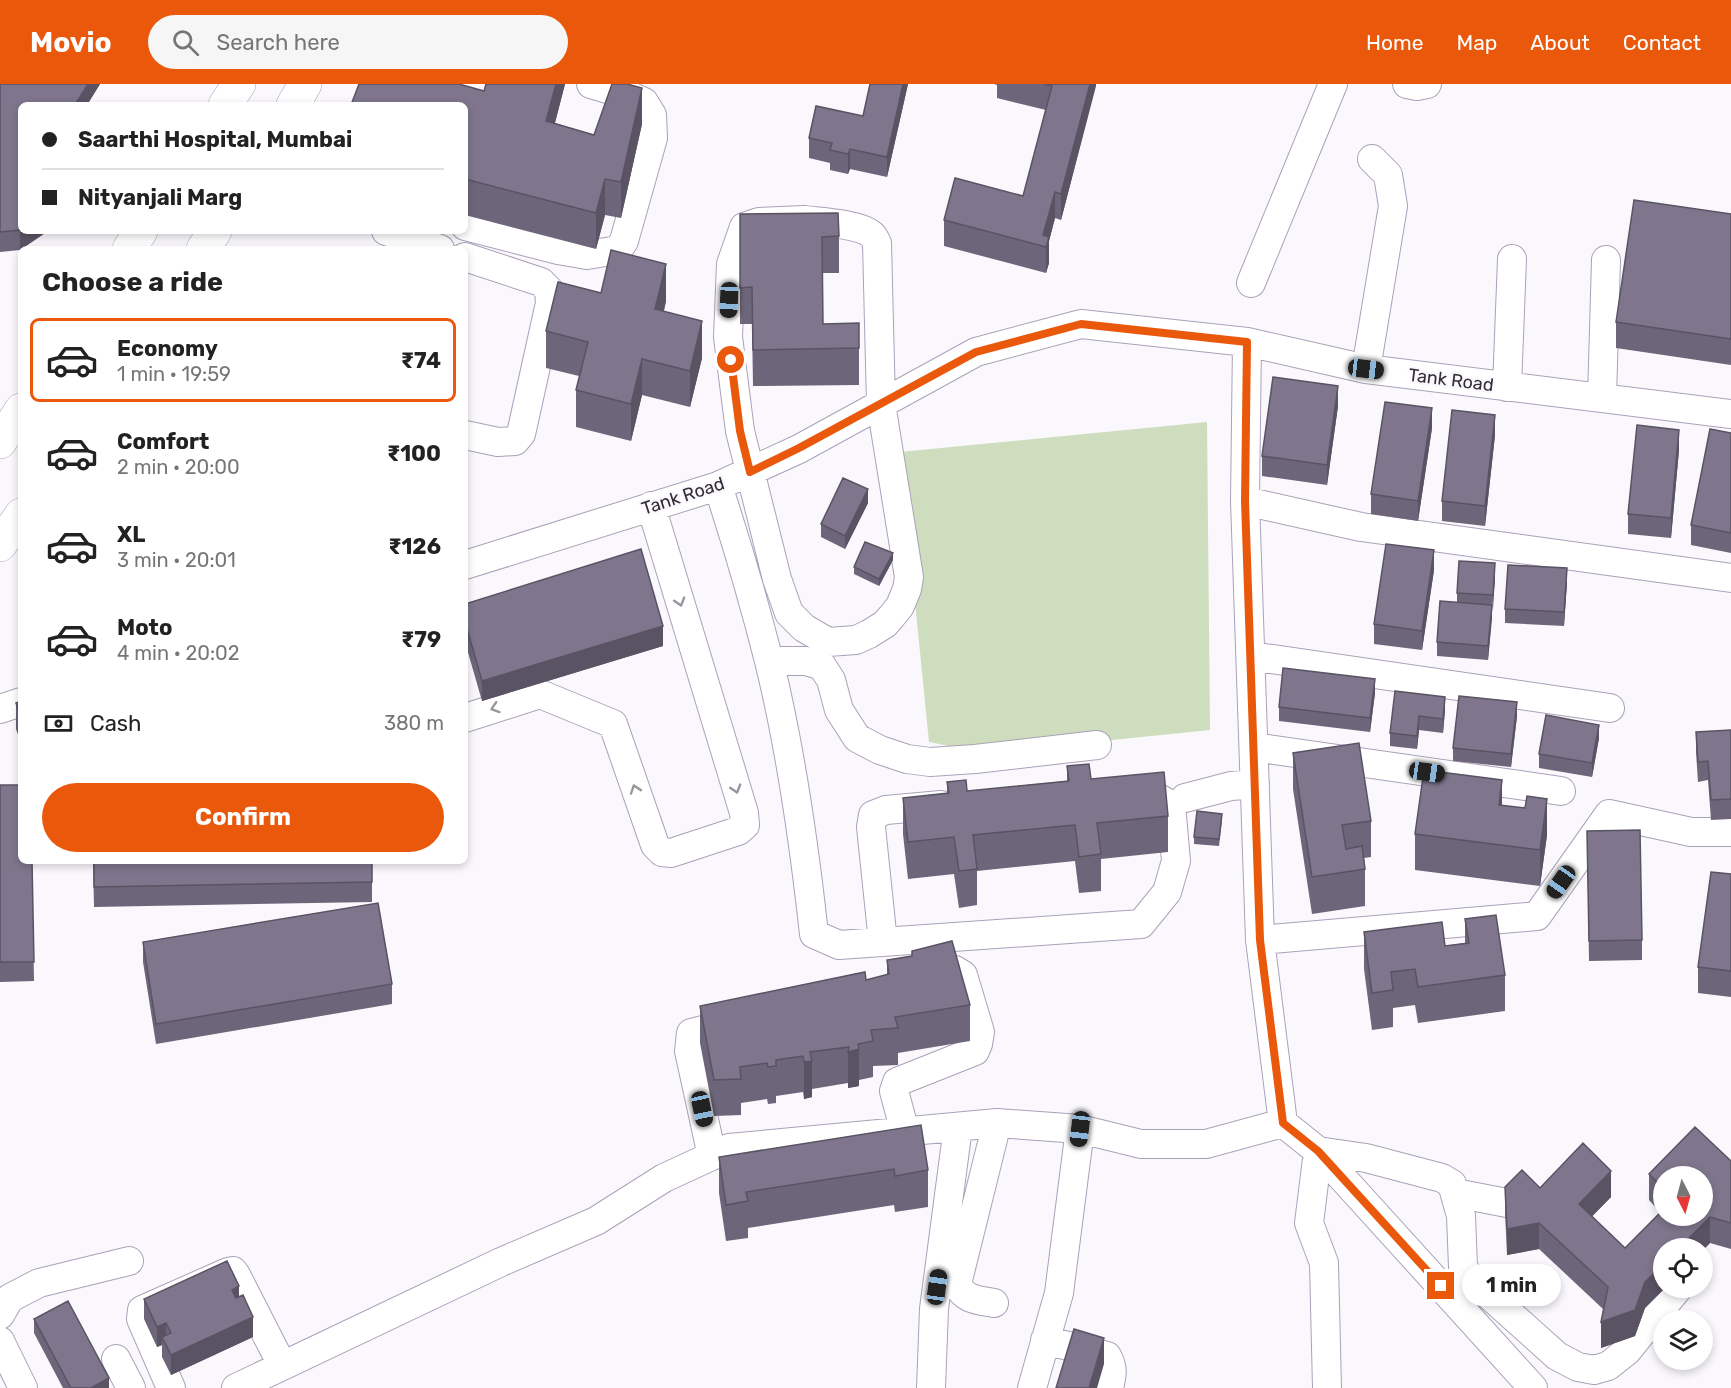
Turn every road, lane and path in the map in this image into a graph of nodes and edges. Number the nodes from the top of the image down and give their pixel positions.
1 (239, 84) edge
2 (305, 84) edge
3 (591, 84) edge
4 (1333, 84) edge
5 (1407, 84) edge
6 (1427, 84) edge
7 (227, 102) edge
8 (295, 102) edge
9 (1372, 159) dead end
10 (468, 227) edge
11 (395, 234) edge
12 (431, 246) edge
13 (468, 258) edge
14 (1512, 259) dead end
15 (1606, 260) dead end
16 (1251, 284) dead end
17 (1247, 342) junction
18 (1366, 369) junction
19 (1507, 387) junction
20 (1602, 398) junction
21 (881, 404) junction
22 (1731, 414) edge
23 (18, 415) edge
24 (468, 436) edge
25 (0, 442) edge
26 (750, 472) junction
27 (718, 486) junction
28 (1245, 501) junction
29 (651, 506) junction
30 (18, 519) edge
31 (0, 545) edge
32 (468, 564) edge
33 (1731, 578) edge
34 (1251, 656) junction
35 (769, 661) junction
36 (18, 703) edge
37 (1610, 708) dead end
38 (0, 709) edge
39 (468, 717) edge
40 (1096, 745) dead end
41 (1254, 747) junction
42 (1255, 784) junction
43 (1561, 791) dead end
44 (1107, 792) edge
45 (1185, 798) dead end
46 (967, 803) edge
47 (1731, 832) edge
48 (1260, 940) junction
49 (883, 942) junction
50 (899, 983) edge
51 (760, 1016) edge
52 (997, 1123) junction
53 (1283, 1123) junction
54 (958, 1127) junction
55 (1080, 1129) junction
56 (904, 1132) junction
57 (1318, 1151) junction
58 (712, 1156) junction
59 (1455, 1193) junction
60 (1507, 1203) edge
61 (129, 1261) dead end
62 (1670, 1298) edge
63 (994, 1303) dead end
64 (0, 1315) edge
65 (1046, 1340) junction
66 (0, 1341) edge
67 (116, 1359) dead end
68 (282, 1365) junction
69 (23, 1388) edge
70 (131, 1388) edge
71 (171, 1388) edge
72 (236, 1388) edge
73 (931, 1388) edge
74 (1032, 1388) edge
75 (1109, 1388) edge
76 (1327, 1388) edge
77 (1533, 1388) edge

1 - 7 main road
2 - 8 main road
3 - 10 street
4 - 16 street
5 - 6 street
9 - 18 street
11 - 12 street
13 - 24 street
14 - 19 street
15 - 20 street
17 - 18 street, Tank Road
17 - 21 street, Tank Road
17 - 28 street
18 - 19 street, Tank Road
19 - 20 street, Tank Road
20 - 22 street, Tank Road
21 - 26 street, Tank Road
21 - 26 street
21 - 26 street
23 - 25 main road
26 - 27 street, Tank Road
27 - 29 street, Tank Road
27 - 35 street
28 - 33 street
28 - 34 street
29 - 32 street, Tank Road
29 -> 39 street
30 - 31 main road
34 - 37 street
34 - 41 street
35 - 40 street
35 - 49 street
36 - 38 street
41 - 42 street
41 - 43 street
42 - 45 street
42 - 48 street
44 - 49 street
46 - 49 street
47 - 48 street
48 - 53 street
50 - 56 street
51 - 58 street
52 - 54 street
52 - 55 street
52 - 63 street
53 - 55 street
53 - 57 street
54 - 56 street
54 - 73 street
55 - 65 street
56 - 58 street
57 - 59 street
57 - 76 street
57 - 77 street
58 - 68 street
59 - 60 street
59 - 62 street
61 - 64 street
65 - 74 street
65 - 75 street
66 - 69 street
67 - 70 street
68 - 71 street
68 - 72 street

